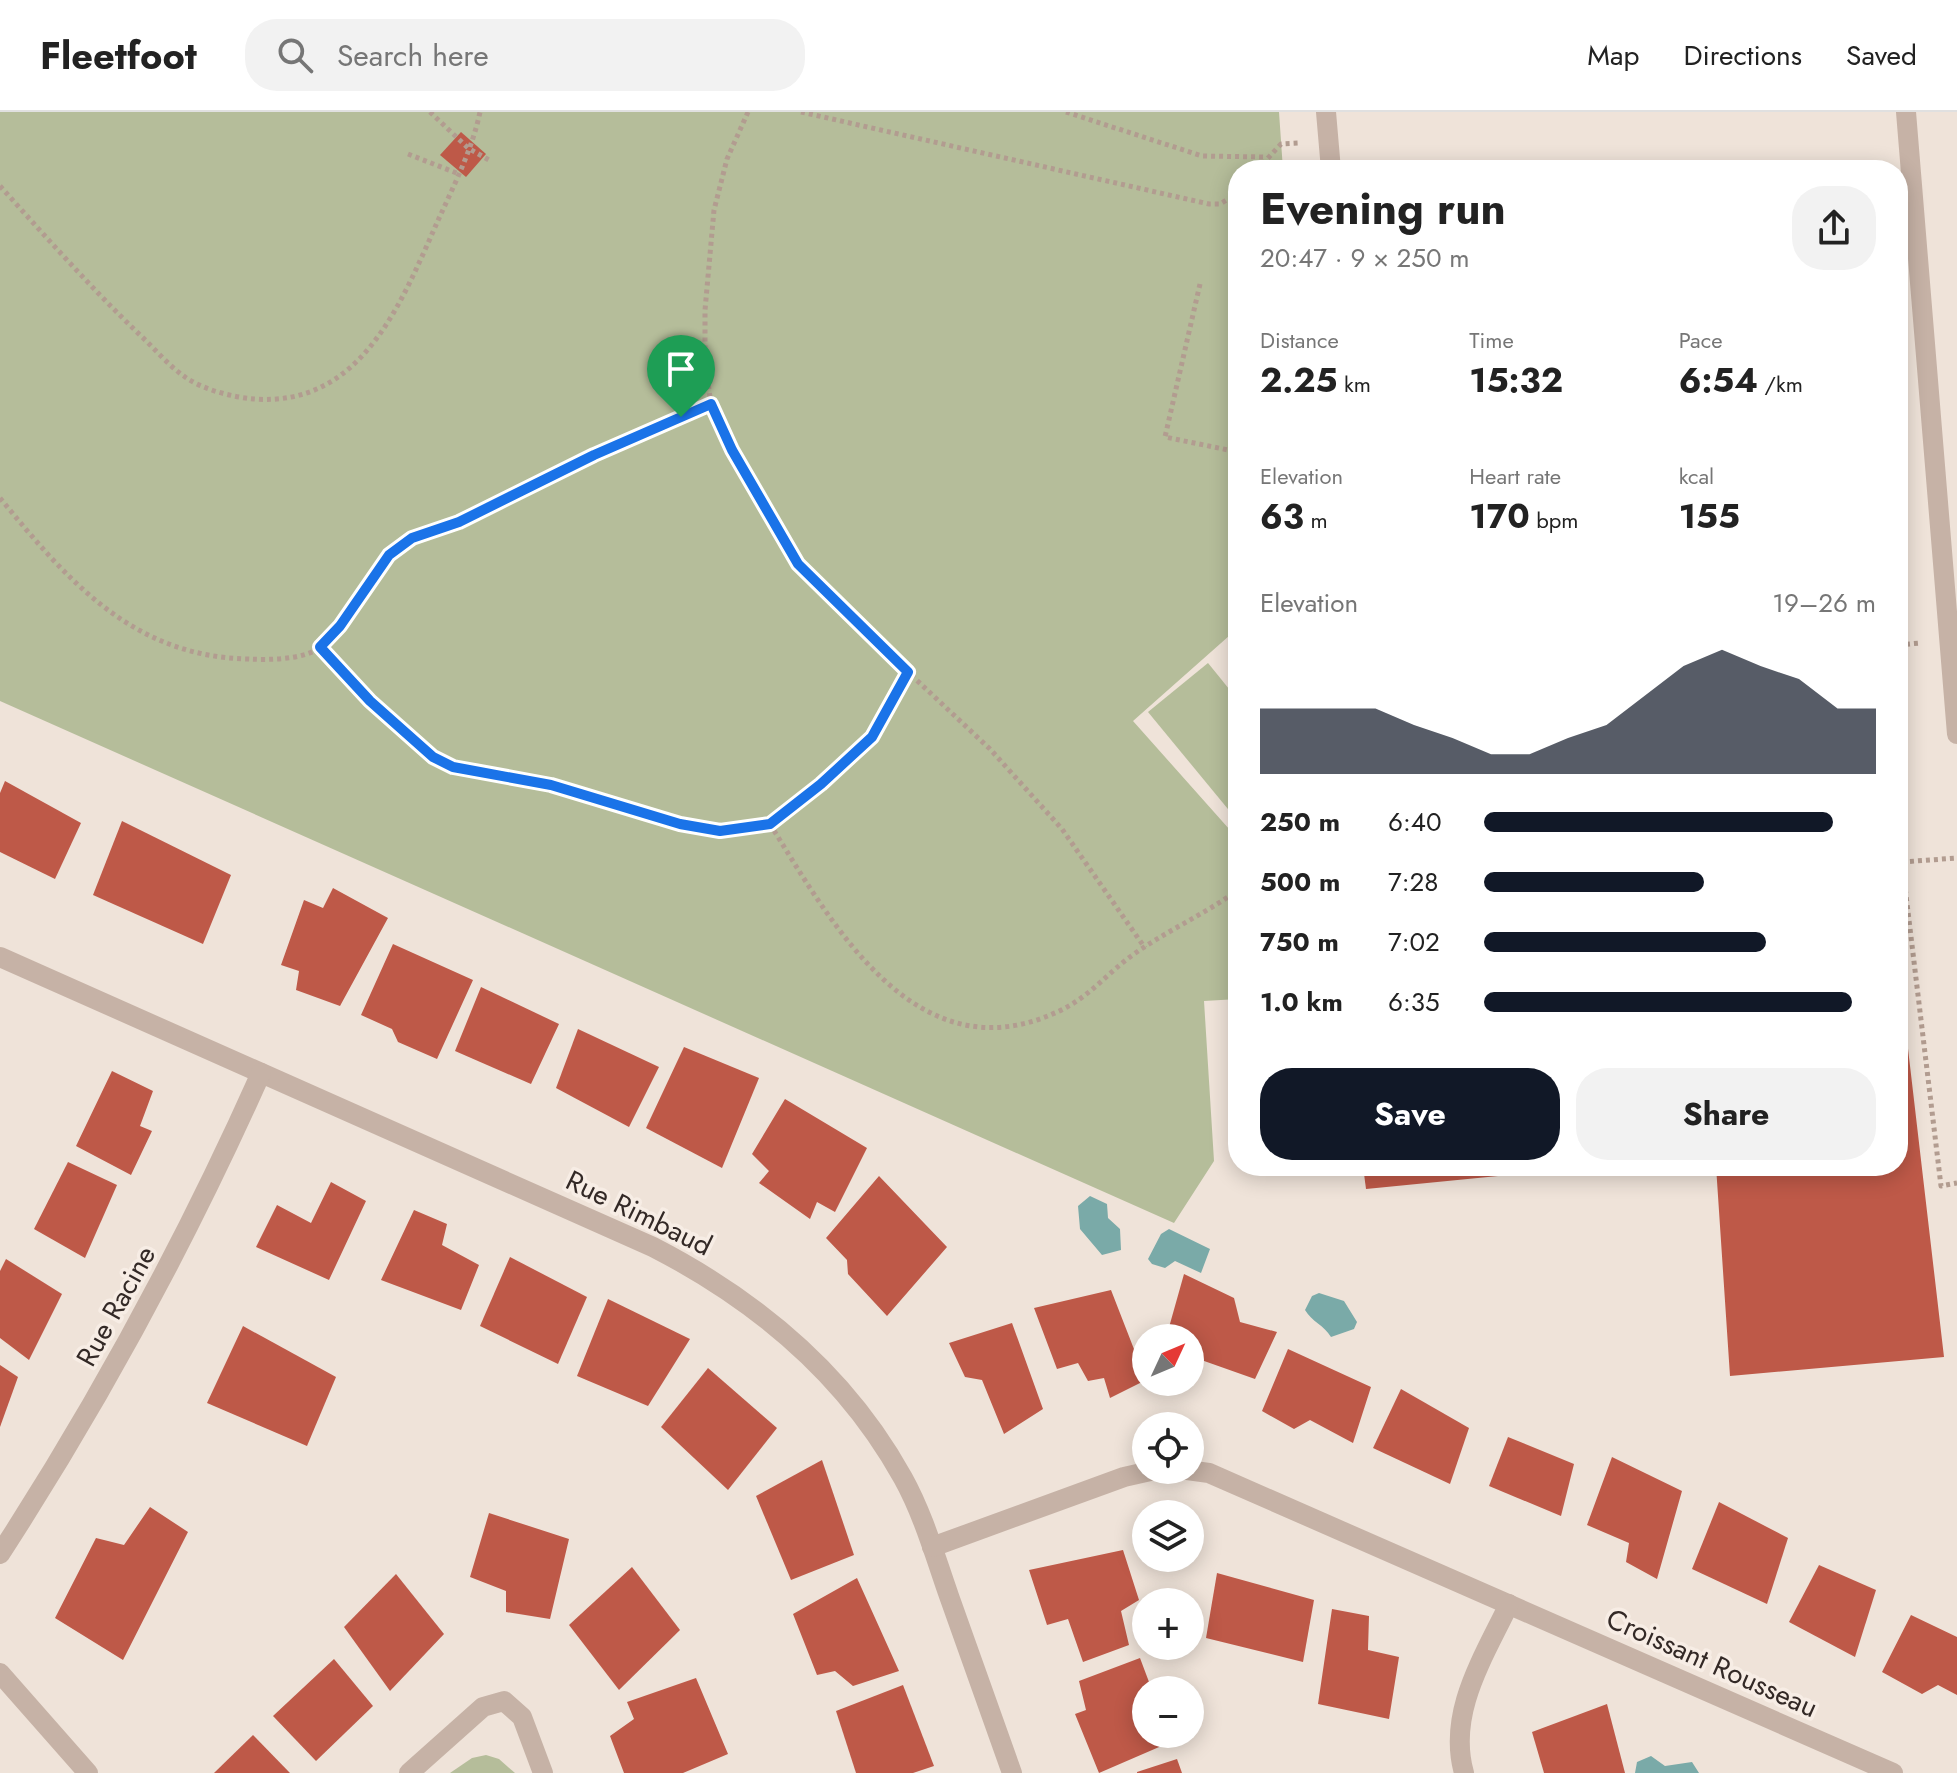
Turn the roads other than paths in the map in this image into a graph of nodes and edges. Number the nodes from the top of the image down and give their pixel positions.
1 (1326, 112) edge
2 (1906, 112) edge
3 (1330, 160) edge
4 (1957, 734) edge
5 (0, 957) edge
6 (261, 1073) junction
7 (1204, 1472) edge
8 (1132, 1475) edge
9 (932, 1547) junction
10 (0, 1554) edge
11 (1509, 1604) junction
12 (0, 1673) edge
13 (88, 1773) edge
14 (409, 1773) edge
15 (543, 1773) edge
16 (1012, 1773) edge
17 (1464, 1773) edge
18 (1893, 1773) edge

1 - 3 street
2 - 4 street
5 - 6 street, Rue Rimbaud
6 - 9 street, Rue Rimbaud
6 - 10 street, Rue Racine
7 - 11 street, Croissant Rousseau
8 - 9 street
9 - 16 street, Rue Rimbaud
11 - 17 street
11 - 18 street, Croissant Rousseau
12 - 13 street
14 - 15 street

